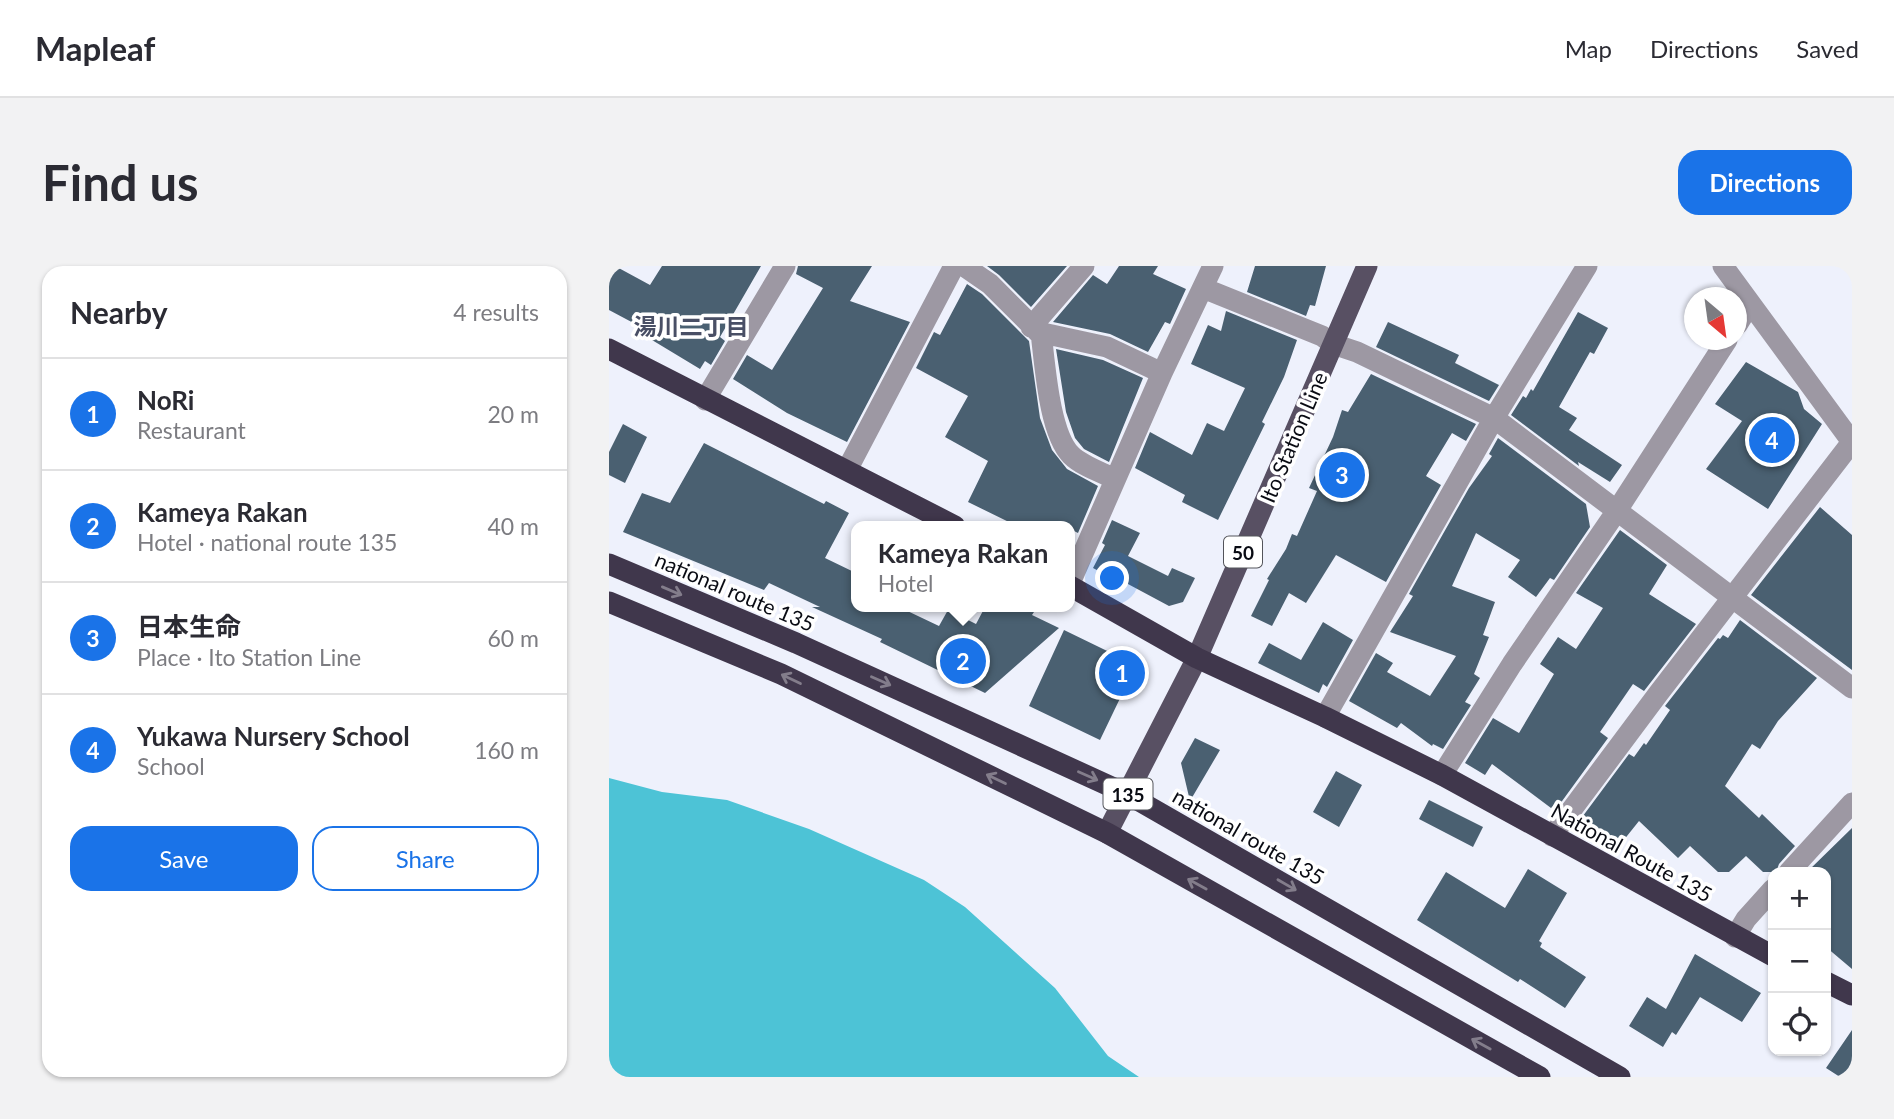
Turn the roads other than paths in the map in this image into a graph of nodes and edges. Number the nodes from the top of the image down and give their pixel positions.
1 (785, 266) edge
2 (954, 266) edge
3 (964, 266) edge
4 (1084, 266) edge
5 (1213, 266) edge
6 (1367, 266) edge
7 (1587, 266) edge
8 (1723, 266) edge
9 (1203, 288) junction
10 (1749, 304) junction
11 (1747, 308) edge
12 (1036, 330) junction
13 (1333, 344) junction
14 (609, 349) edge
15 (1721, 350) edge
16 (1162, 373) junction
17 (705, 400) junction
18 (1494, 418) junction
19 (1852, 442) edge
20 (848, 470) junction
21 (1115, 479) junction
22 (1616, 512) junction
23 (945, 521) edge
24 (609, 564) edge
25 (1075, 572) edge
26 (1075, 587) edge
27 (1733, 599) junction
28 (609, 602) edge
29 (1197, 658) junction
30 (1852, 688) edge
31 (1325, 717) junction
32 (1442, 775) junction
33 (1127, 794) junction
34 (1852, 803) edge
35 (1107, 833) junction
36 (1552, 836) junction
37 (1794, 867) edge
38 (1768, 895) edge
39 (1735, 937) junction
40 (1768, 954) edge
41 (1831, 984) edge
42 (1852, 995) edge
43 (1540, 1077) edge
44 (1620, 1077) edge

1 - 17 street
2 - 20 street
3 - 12 street
4 - 12 street
5 - 9 street
6 - 13 main road, Ito Station Line / 50
7 - 18 street
8 - 10 street
9 - 13 street
9 - 16 street
10 - 11 street
10 - 19 street
12 - 16 street
12 - 21 street
13 - 18 street
13 - 29 main road, Ito Station Line / 50
14 - 17 highway
15 - 22 street
16 - 21 street
17 - 20 highway
18 - 22 street
18 - 31 street
19 - 27 street
20 - 23 highway
21 - 25 street
22 - 27 street
22 - 32 street
24 -> 33 highway, national route 135 / 135
26 - 29 highway, national route 135
27 - 30 street
27 - 36 street
35 -> 28 highway, 135
29 - 31 highway, national route 135
29 - 33 main road, Ito Station Line / 50
31 - 32 highway, national route 135
32 - 36 highway, national route 135
33 - 35 main road, Ito Station Line / 50
33 -> 44 highway, national route 135 / 135
34 - 37 street
43 -> 35 highway, 135
36 - 39 highway, National Route 135
38 - 39 street
39 - 40 highway, National Route 135
41 - 42 highway

